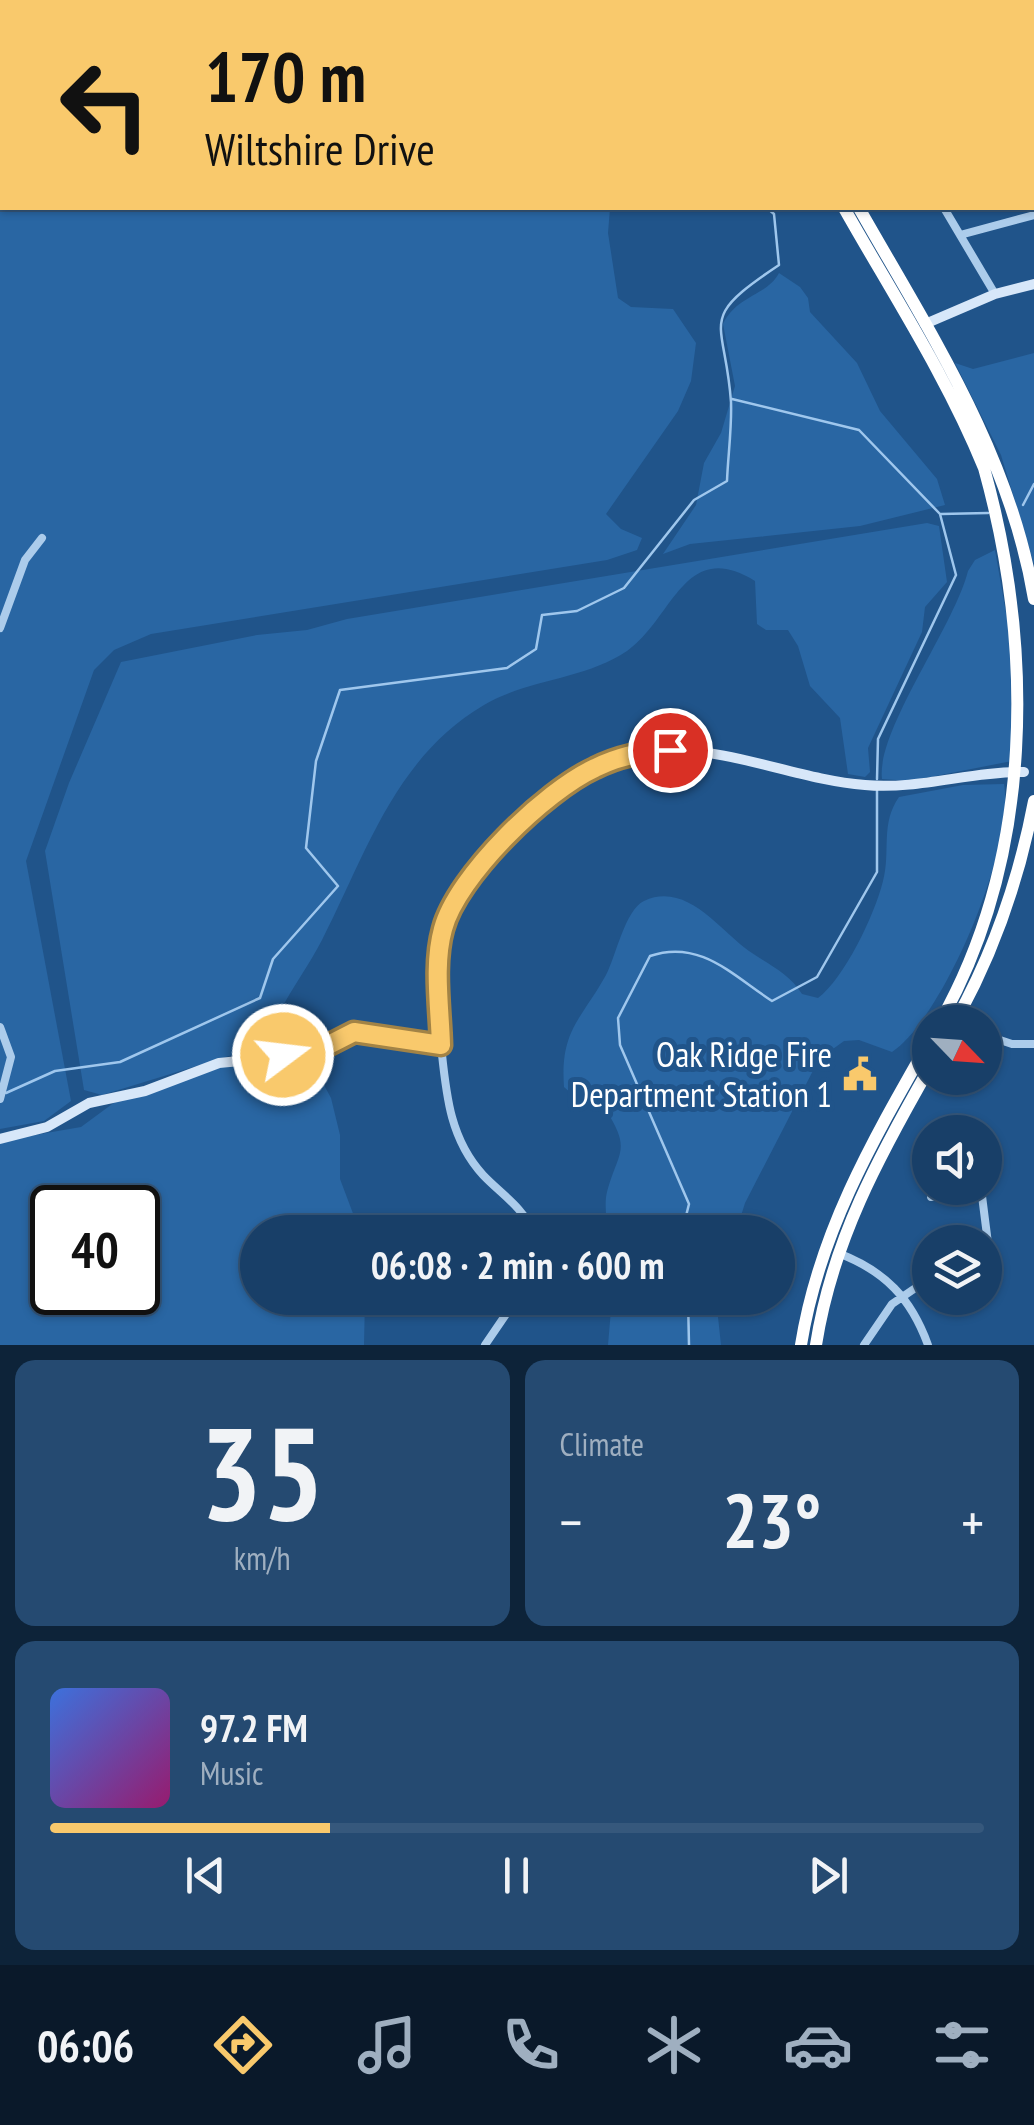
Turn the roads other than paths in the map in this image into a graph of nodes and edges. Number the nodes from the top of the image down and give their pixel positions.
1 (845, 210) edge
2 (860, 210) edge
3 (945, 210) edge
4 (1034, 214) edge
5 (960, 235) junction
6 (1034, 284) edge
7 (995, 294) junction
8 (919, 327) junction
9 (42, 538) dead end
10 (1034, 599) edge
11 (0, 628) edge
12 (1029, 772) edge
13 (1034, 802) edge
14 (957, 1005) edge
15 (960, 1005) edge
16 (0, 1027) edge
17 (1002, 1041) edge
18 (1034, 1044) edge
19 (441, 1045) junction
20 (912, 1083) edge
21 (912, 1088) edge
22 (908, 1093) junction
23 (0, 1099) edge
24 (0, 1140) edge
25 (524, 1215) edge
26 (831, 1250) junction
27 (912, 1290) edge
28 (904, 1295) junction
29 (505, 1315) edge
30 (485, 1345) edge
31 (801, 1345) edge
32 (816, 1345) edge
33 (864, 1345) edge
34 (928, 1345) edge

1 - 8 highway
2 - 8 highway
3 - 5 street
4 - 5 street
5 - 7 street
6 - 7 street
7 - 8 street
8 - 10 highway
8 - 12 highway
9 - 11 street
12 - 14 highway
12 - 19 street
13 - 15 highway
16 - 23 street
17 - 18 street
19 - 24 street
19 - 25 street
20 - 22 highway
21 - 22 highway
22 - 26 highway
26 - 28 street
26 - 31 highway
26 - 32 highway
27 - 28 street
28 - 33 street
28 - 34 street
29 - 30 street

